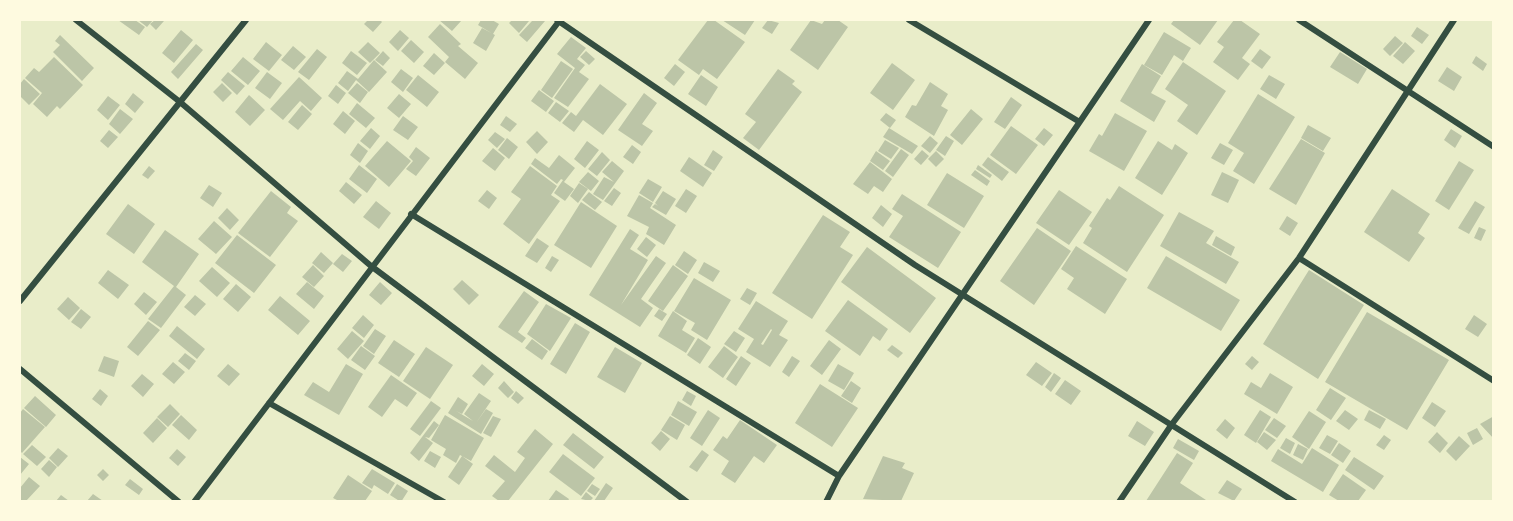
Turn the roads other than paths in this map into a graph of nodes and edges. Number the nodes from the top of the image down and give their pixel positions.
1 (76, 20) edge
2 (246, 20) edge
3 (559, 20) edge
4 (909, 20) edge
5 (1149, 20) edge
6 (1299, 20) edge
7 (1454, 20) edge
8 (1407, 89) junction
9 (180, 102) junction
10 (1078, 121) junction
11 (1494, 147) edge
12 (411, 214) junction
13 (1299, 258) junction
14 (371, 266) junction
15 (961, 294) junction
16 (20, 301) edge
17 (20, 369) edge
18 (1494, 381) edge
19 (269, 403) junction
20 (1172, 424) junction
21 (839, 476) junction
22 (179, 501) edge
23 (194, 501) edge
24 (444, 501) edge
25 (687, 501) edge
26 (826, 501) edge
27 (1119, 501) edge
28 (1294, 501) edge

1 - 9 street
2 - 9 street
3 - 12 street
3 - 15 street
4 - 10 street
5 - 10 street
6 - 8 street
7 - 8 street
8 - 11 street
8 - 13 street
9 - 14 street
9 - 16 street
10 - 15 street
12 - 14 street
12 - 21 street
13 - 18 street
13 - 20 street
14 - 19 street
14 - 25 street
15 - 20 street
15 - 21 street
17 - 22 street
19 - 23 street
19 - 24 street
20 - 27 street
20 - 28 street
21 - 26 street

